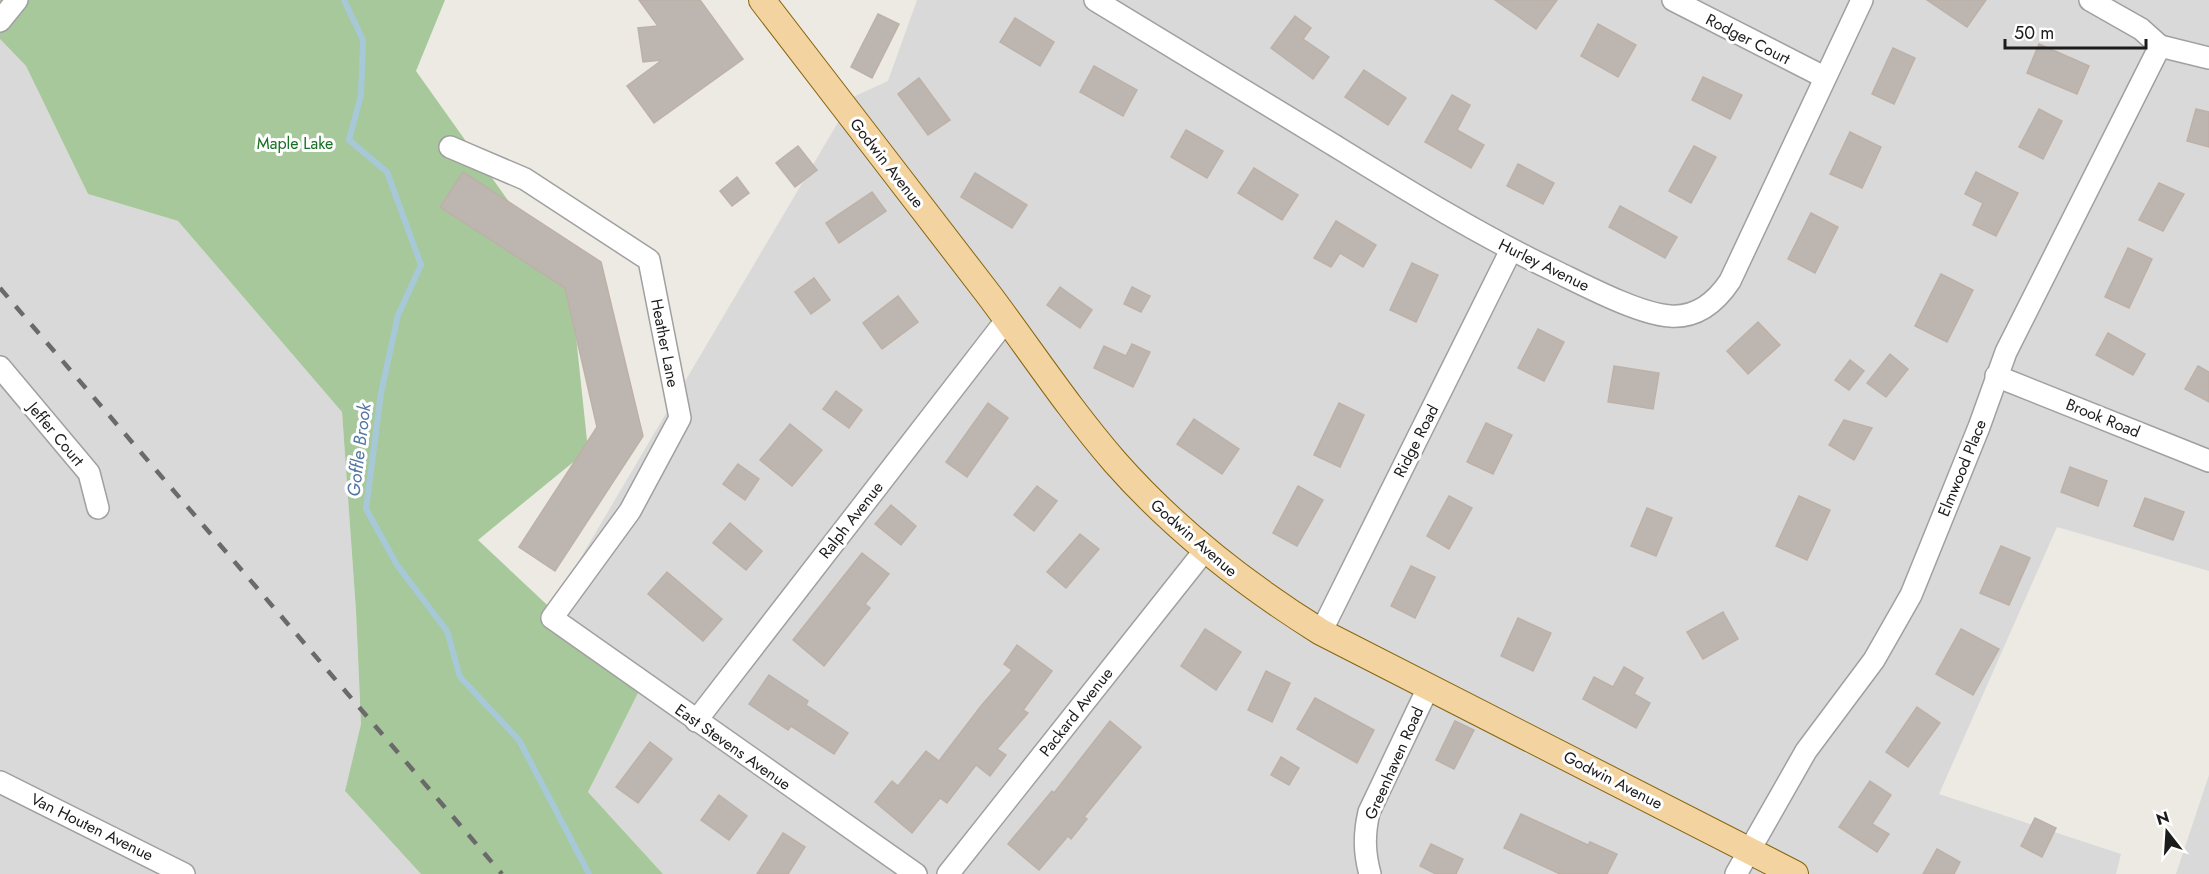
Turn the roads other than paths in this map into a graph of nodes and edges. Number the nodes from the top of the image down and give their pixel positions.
1 (17, 0) edge
2 (762, 0) edge
3 (1673, 0) edge
4 (1862, 0) edge
5 (2090, 0) edge
6 (1101, 2) edge
7 (0, 21) edge
8 (2160, 46) junction
9 (2209, 58) edge
10 (1824, 77) junction
11 (450, 147) dead end
12 (1511, 250) junction
13 (1007, 319) junction
14 (0, 367) edge
15 (1996, 376) junction
16 (2209, 460) edge
17 (98, 508) dead end
18 (1205, 550) junction
19 (552, 618) joint
20 (1321, 632) junction
21 (1428, 688) junction
22 (696, 721) junction
23 (0, 782) edge
24 (1749, 848) junction
25 (184, 874) edge
26 (916, 874) edge
27 (948, 874) edge
28 (1370, 874) edge
29 (1736, 874) edge
30 (1795, 874) edge

1 - 7 street
2 - 13 main road, Godwin Avenue
3 - 10 street, Rodger Court
4 - 10 street, Hurley Avenue
5 - 8 street
6 - 12 street, Hurley Avenue
8 - 9 street
8 - 15 street, Elmwood Place
10 - 12 street, Hurley Avenue
11 - 19 street, Heather Lane
12 - 20 street, Ridge Road
13 - 18 main road, Godwin Avenue
13 - 22 street, Ralph Avenue
14 - 17 street, Jeffer Court
15 - 16 street, Brook Road
15 - 24 street, Elmwood Place
18 - 20 main road, Godwin Avenue
18 - 27 street, Packard Avenue
19 - 22 street, East Stevens Avenue
20 - 21 main road, Godwin Avenue
21 - 24 main road, Godwin Avenue
21 - 28 street, Greenhaven Road
22 - 26 street, East Stevens Avenue
23 - 25 street, Van Houten Avenue
24 - 29 street, Elmwood Place
24 - 30 main road, Godwin Avenue

